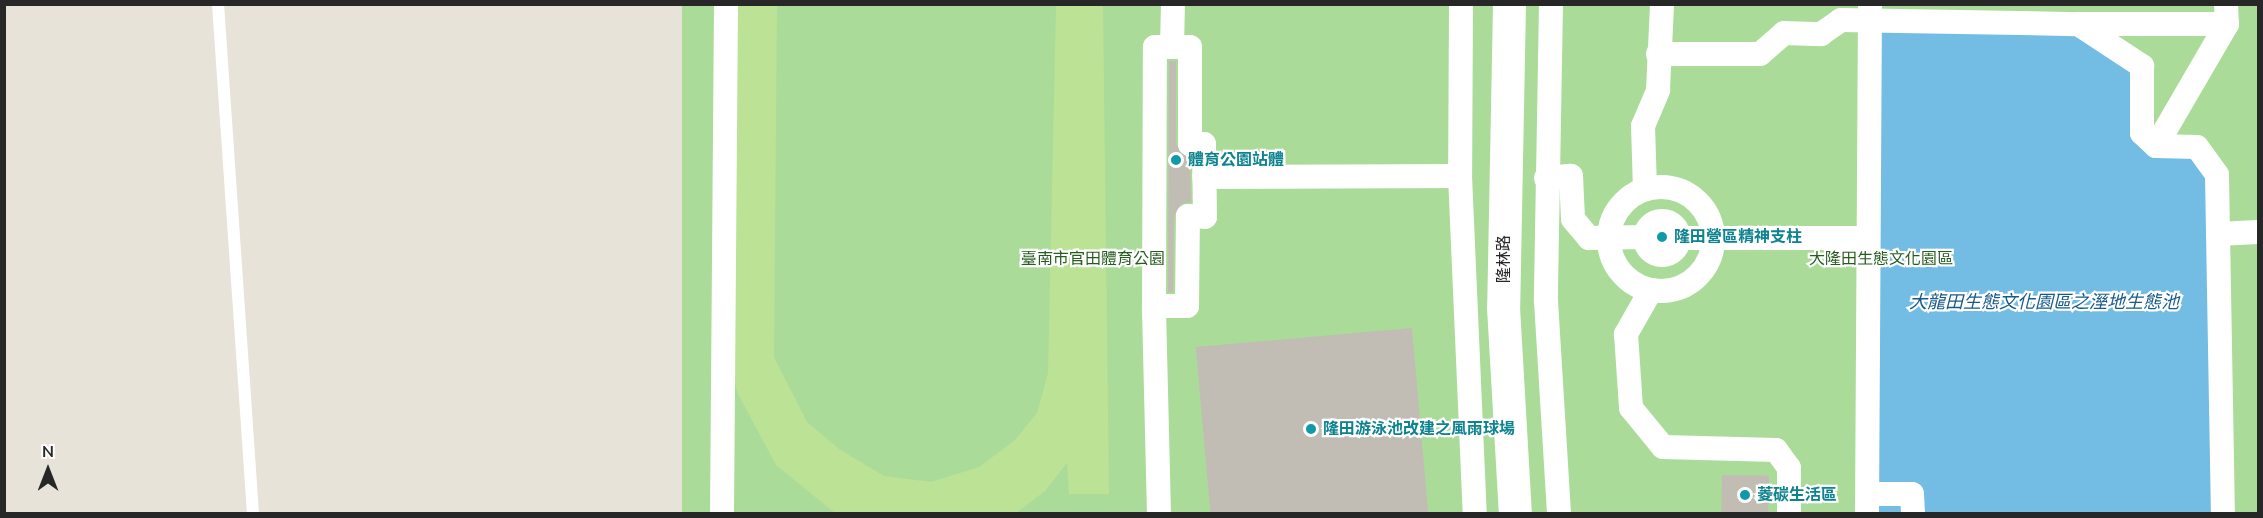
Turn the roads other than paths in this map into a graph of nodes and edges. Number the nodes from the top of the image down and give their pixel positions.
1 (218, 4) edge
2 (726, 4) edge
3 (1173, 4) edge
4 (1461, 4) edge
5 (1509, 4) edge
6 (1551, 4) edge
7 (1662, 4) edge
8 (1870, 13) edge
9 (2226, 14) edge
10 (2078, 24) junction
11 (1172, 47) junction
12 (1658, 54) junction
13 (2156, 146) junction
14 (1460, 176) junction
15 (1204, 177) junction
16 (1546, 178) junction
17 (1645, 189) junction
18 (2259, 232) edge
19 (2218, 234) junction
20 (1608, 238) junction
21 (1713, 238) junction
22 (1868, 238) junction
23 (1651, 290) junction
24 (1154, 306) junction
25 (1868, 504) edge
26 (253, 513) edge
27 (722, 513) edge
28 (1159, 513) edge
29 (1475, 513) edge
30 (1515, 513) edge
31 (1559, 513) edge
32 (1789, 513) edge
33 (1913, 513) edge
34 (2223, 513) edge

1 - 26 lane
2 - 27 street
3 - 11 street
4 - 14 street
5 - 30 street, 隆林路
6 - 16 street
7 - 12 street
8 - 10 street
8 - 12 street
8 - 22 street
9 - 10 street
9 - 13 street
10 - 13 street
11 - 15 street
11 - 24 street
12 - 17 street
13 - 19 street
14 - 15 street
14 - 29 street
15 - 24 street
16 - 20 street
16 - 31 street
17 - 20 street
17 - 21 street
18 - 19 street
19 - 34 street
20 - 21 street
20 - 23 street
21 - 22 street
21 - 23 street
22 - 25 street
23 - 32 street
24 - 28 street
25 - 33 street

